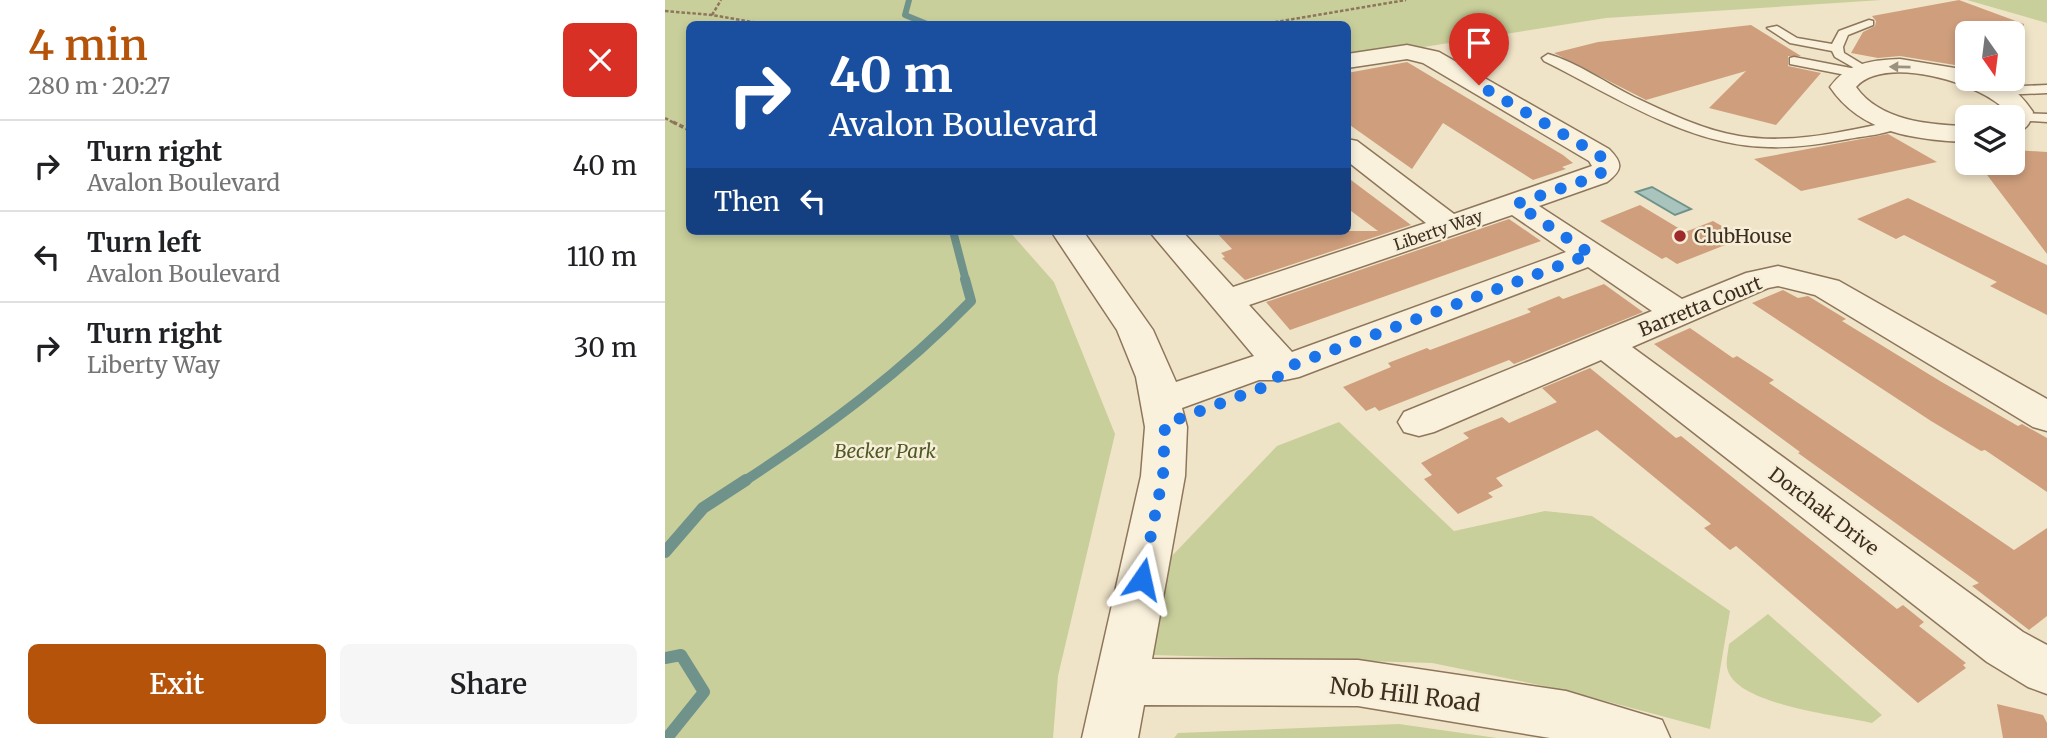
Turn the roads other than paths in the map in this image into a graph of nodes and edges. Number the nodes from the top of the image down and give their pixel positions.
1 (1869, 23) dead end
2 (1773, 28) dead end
3 (1837, 49) junction
4 (1548, 58) dead end
5 (1351, 60) edge
6 (1794, 61) dead end
7 (1861, 71) junction
8 (1955, 75) edge
9 (2047, 89) edge
10 (2025, 90) edge
11 (1999, 91) edge
12 (2016, 105) edge
13 (2047, 118) edge
14 (2025, 120) edge
15 (1898, 124) junction
16 (2025, 124) edge
17 (2047, 132) edge
18 (1955, 133) edge
19 (1351, 150) edge
20 (1516, 204) junction
21 (1450, 226) junction
22 (1070, 235) edge
23 (1169, 235) edge
24 (1591, 254) junction
25 (1227, 301) junction
26 (1679, 313) junction
27 (1605, 345) junction
28 (1285, 368) junction
29 (1163, 413) junction
30 (2047, 417) edge
31 (1419, 422) dead end
32 (2047, 671) edge
33 (1122, 682) junction
34 (1110, 738) edge
35 (1643, 738) edge

1 - 3 lane
2 - 3 lane
3 - 7 lane
4 - 15 lane
5 - 20 street, Liberty Way
6 - 7 lane
8 -> 7 street
7 - 15 street
9 - 10 lane
11 - 12 street
13 - 14 lane
15 - 18 street
16 - 17 street
19 - 21 street
20 - 21 street, Liberty Way
20 - 24 street
21 - 25 street, Liberty Way
22 - 29 street
23 - 25 street
24 - 26 street
24 - 28 street
25 - 28 street
26 - 27 street, Barretta Court
26 - 30 street, Barretta Court
27 - 31 street, Barretta Court
27 - 32 street, Dorchak Drive
28 - 29 street
29 - 33 street
33 - 34 street
33 - 35 street, Nob Hill Road

